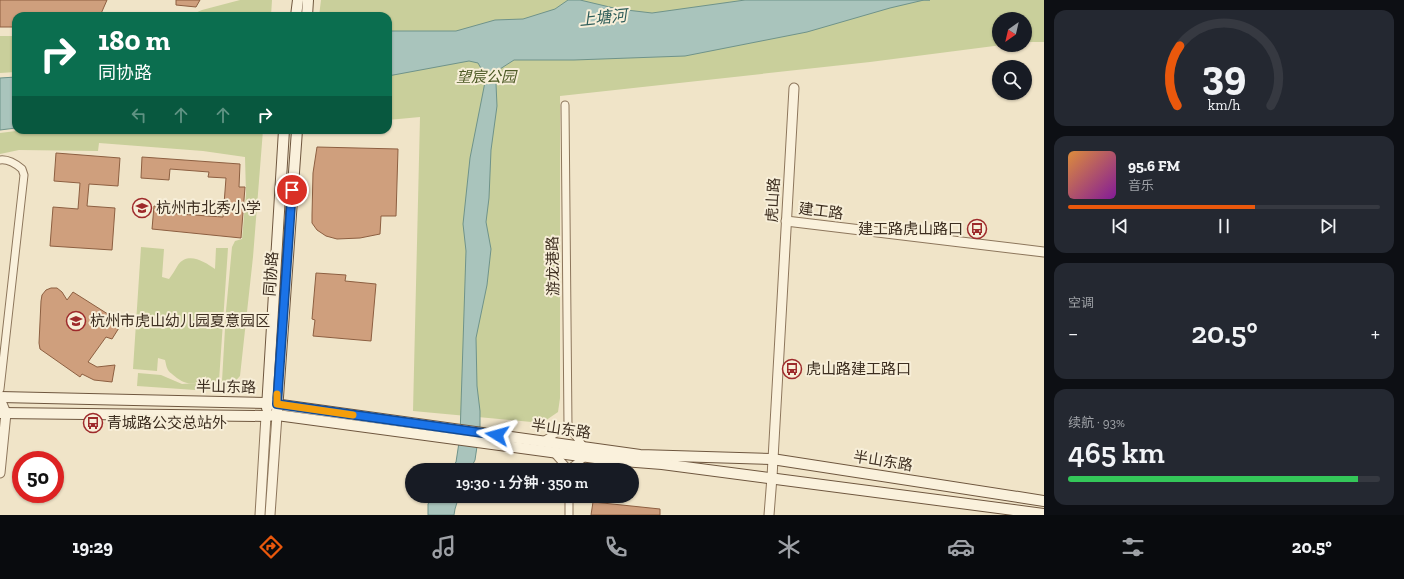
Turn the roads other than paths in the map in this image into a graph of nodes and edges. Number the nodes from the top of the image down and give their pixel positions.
1 (298, 0) edge
2 (308, 0) edge
3 (296, 12) edge
4 (307, 12) edge
5 (794, 88) dead end
6 (565, 105) dead end
7 (284, 134) edge
8 (297, 134) edge
9 (0, 160) edge
10 (786, 221) junction
11 (1044, 252) edge
12 (0, 389) edge
13 (0, 398) edge
14 (272, 404) junction
15 (3, 413) edge
16 (277, 415) junction
17 (266, 416) junction
18 (568, 426) junction
19 (436, 431) junction
20 (482, 438) junction
21 (543, 441) junction
22 (554, 452) junction
23 (585, 452) junction
24 (772, 459) junction
25 (563, 463) edge
26 (575, 463) edge
27 (0, 473) edge
28 (772, 477) junction
29 (1044, 501) edge
30 (569, 503) edge
31 (1044, 514) edge
32 (260, 515) edge
33 (270, 515) edge
34 (569, 515) edge
35 (769, 515) edge

1 - 3 main road
2 - 4 main road
5 - 10 street, 虎山路
6 - 18 street, 游龙港路
7 - 14 main road, 同协路
8 - 14 main road, 同协路
9 - 12 street
10 - 11 street, 建工路
10 - 24 street, 虎山路
13 - 14 main road, 半山东路
13 - 15 street
14 - 16 main road, 同协路
14 - 17 main road, 同协路
14 - 19 main road, 半山东路
15 - 17 main road, 半山东路
15 - 27 street
16 - 17 main road, 半山东路
16 - 19 main road, 半山东路
16 - 33 street, 同协路
17 - 32 street, 同协路
18 - 21 street
18 - 23 street
19 - 20 main road, 半山东路
20 - 21 main road, 半山东路
20 - 22 main road, 半山东路
21 - 23 main road, 半山东路
22 - 23 main road, 半山东路
22 - 25 street
23 - 24 main road, 半山东路
23 - 26 street
23 - 28 main road, 半山东路
24 - 28 street
24 - 29 main road, 半山东路
28 - 31 main road, 半山东路
28 - 35 street
30 - 34 street

